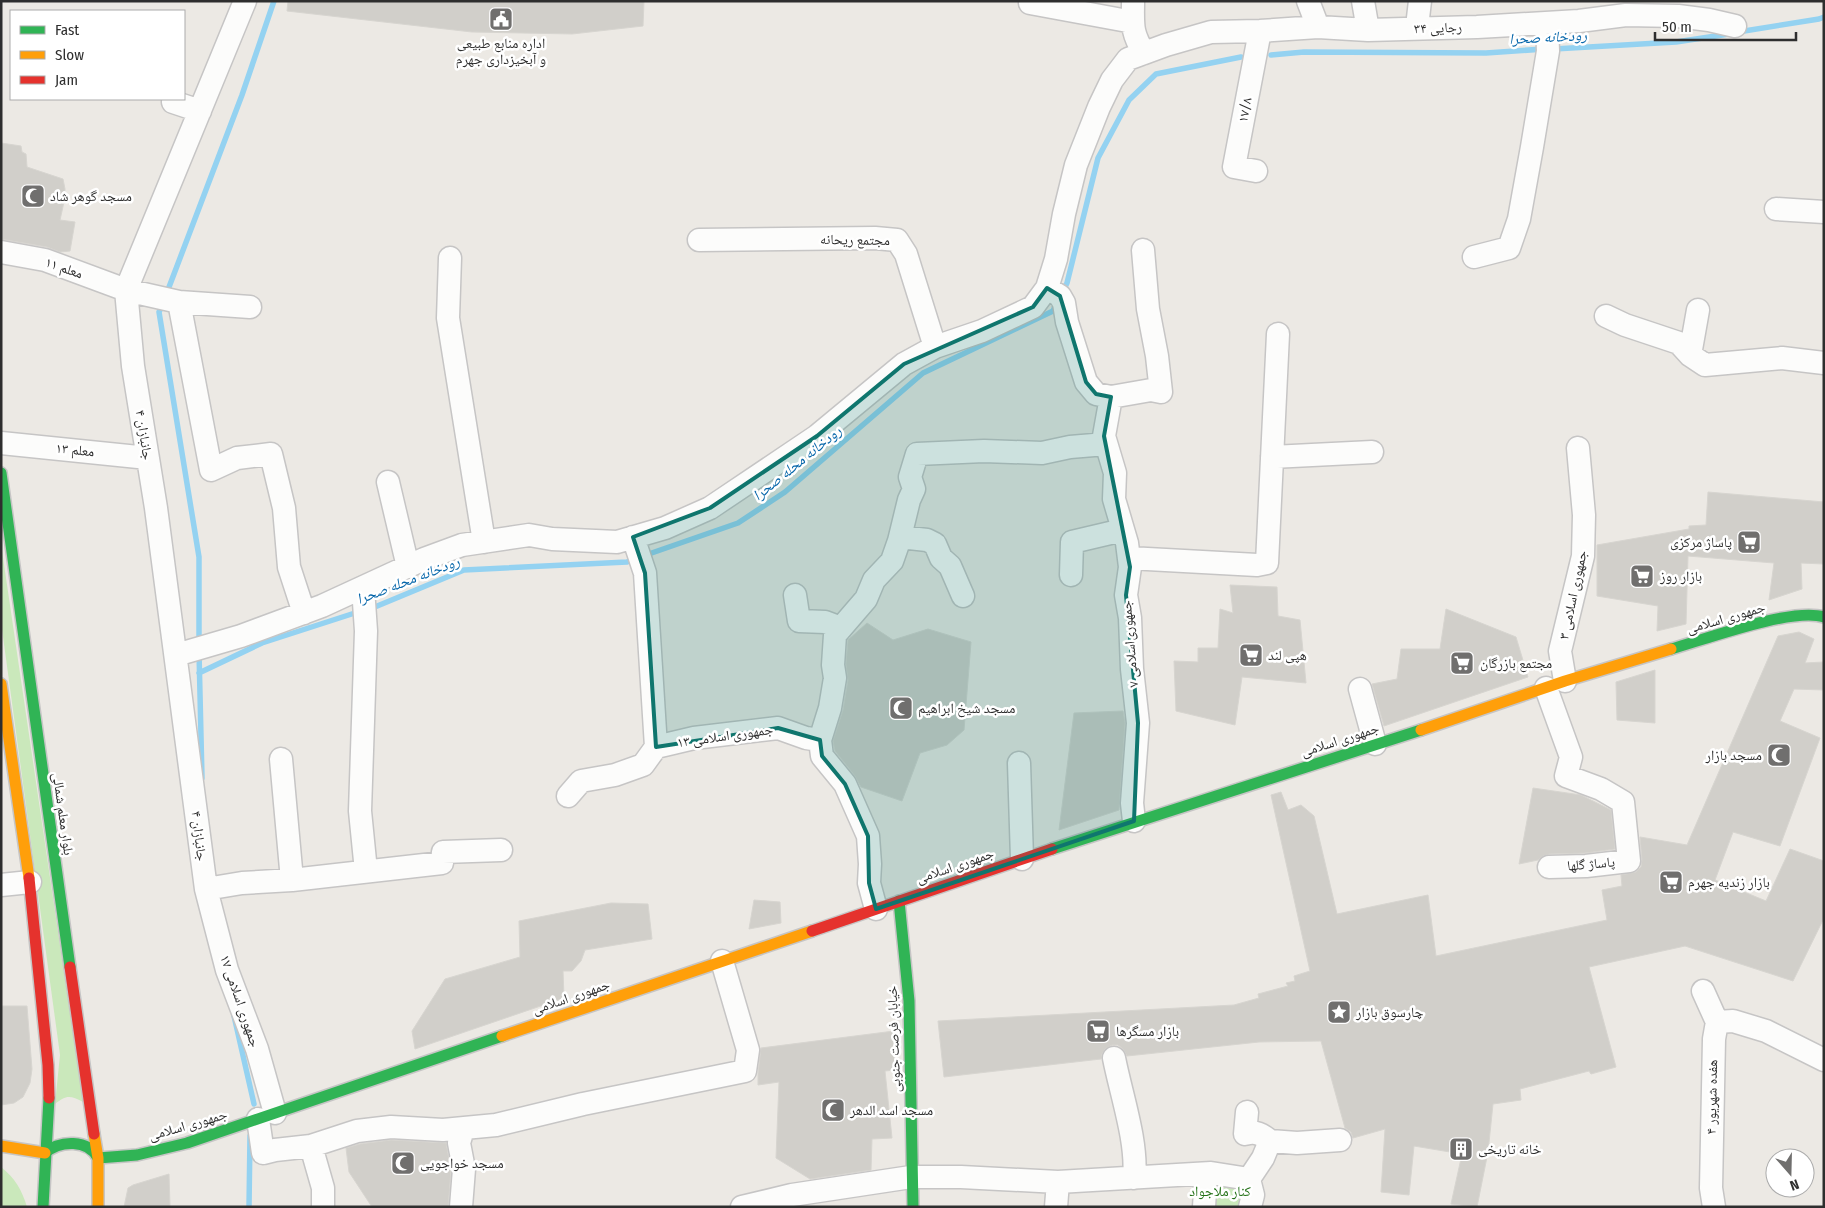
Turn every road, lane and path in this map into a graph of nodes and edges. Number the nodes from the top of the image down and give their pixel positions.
1 (245, 1) edge
2 (1308, 1) edge
3 (1363, 1) edge
4 (1420, 1) edge
5 (1030, 3) dead end
6 (1624, 8) edge
7 (1133, 12) edge
8 (1547, 24) junction
9 (1734, 26) dead end
10 (1318, 27) junction
11 (1421, 28) junction
12 (1368, 30) junction
13 (1260, 31) junction
14 (1144, 53) junction
15 (173, 102) dead end
16 (200, 111) junction
17 (1256, 171) dead end
18 (1776, 208) dead end
19 (1824, 212) edge
20 (699, 240) dead end
21 (1143, 250) dead end
22 (1, 252) edge
23 (1474, 257) dead end
24 (450, 258) dead end
25 (126, 290) junction
26 (1057, 296) junction
27 (169, 300) junction
28 (250, 307) dead end
29 (1698, 310) dead end
30 (1606, 316) dead end
31 (1278, 334) dead end
32 (935, 347) junction
33 (1690, 355) junction
34 (1824, 363) edge
35 (1111, 397) junction
36 (1, 443) edge
37 (1106, 444) junction
38 (1578, 448) dead end
39 (1372, 452) dead end
40 (1272, 457) junction
41 (148, 458) junction
42 (1, 472) edge
43 (388, 482) dead end
44 (1123, 530) junction
45 (900, 536) junction
46 (633, 538) junction
47 (484, 542) junction
48 (1129, 558) junction
49 (408, 567) junction
50 (1071, 574) dead end
51 (363, 589) junction
52 (795, 595) dead end
53 (963, 596) dead end
54 (304, 613) junction
55 (1824, 617) edge
56 (841, 628) junction
57 (176, 655) junction
58 (1, 684) edge
59 (1555, 685) junction
60 (1360, 689) dead end
61 (820, 740) junction
62 (1375, 744) junction
63 (656, 747) junction
64 (281, 759) dead end
65 (1019, 763) dead end
66 (568, 796) dead end
67 (1134, 822) junction
68 (501, 850) dead end
69 (1022, 859) junction
70 (1548, 867) dead end
71 (366, 871) junction
72 (292, 880) junction
73 (30, 882) junction
74 (1, 885) edge
75 (206, 889) junction
76 (899, 901) junction
77 (876, 909) junction
78 (722, 961) junction
79 (1703, 991) dead end
80 (1717, 1022) junction
81 (1114, 1058) dead end
82 (1824, 1060) edge
83 (1247, 1112) dead end
84 (267, 1116) junction
85 (463, 1129) junction
86 (1340, 1140) dead end
87 (1270, 1141) junction
88 (1, 1146) edge
89 (311, 1146) junction
90 (45, 1153) junction
91 (98, 1158) junction
92 (1206, 1174) junction
93 (912, 1178) junction
94 (1134, 1178) junction
95 (1249, 1179) junction
96 (1058, 1182) junction
97 (825, 1199) edge
98 (43, 1207) edge
99 (98, 1207) edge
100 (323, 1207) edge
101 (461, 1207) edge
102 (742, 1207) edge
103 (913, 1207) edge
104 (1056, 1207) edge
105 (1204, 1207) edge
106 (1250, 1207) edge
107 (1714, 1207) edge

1 - 16 street, جانبازان ۴
2 - 10 street
3 - 12 street
4 - 11 street
5 - 7 street
6 - 8 street, رجایی ۳۴
6 - 9 street, رجایی ۳۴
7 - 14 street
8 - 11 street, رجایی ۳۴
8 - 23 street
10 - 12 street, رجایی ۳۴
10 - 13 street, رجایی ۳۴
11 - 12 street, رجایی ۳۴
13 - 14 street, رجایی ۳۴
13 - 17 street, ۱۷/۸
14 - 26 street, رجایی ۳۴
15 - 16 street
16 - 25 street, جانبازان ۴
18 - 19 street
20 - 32 street, مجتمع ریحانه
21 - 35 street
22 - 25 street, معلم ۱۱
24 - 47 street
25 - 27 street, معلم ۱۱
25 - 41 street, جانبازان ۴
26 - 32 street
26 - 35 street
27 - 28 street, معلم ۱۱
27 - 54 street
29 - 33 street
30 - 33 street
31 - 40 street
32 - 46 street
33 - 34 street
35 - 37 street, جمهوری‌اسلامی ۷
36 - 41 street, معلم ۱۳
37 - 44 street, جمهوری‌اسلامی ۷
37 - 45 street
38 - 59 street, جمهوری اسلامی ۳
39 - 40 street
40 - 48 street
41 - 57 street, جانبازان ۴
42 - 91 street, بلوار معلم شمالی
43 - 49 street
44 - 48 street, جمهوری‌اسلامی ۷
44 - 50 street
45 - 53 street
45 - 56 street
46 - 47 street
46 - 63 street
47 - 49 street
48 - 67 street, جمهوری‌اسلامی ۷
49 - 51 street
51 - 54 street
51 - 71 street
52 - 56 street
54 - 57 street
55 - 59 street, جمهوری اسلامی
56 - 61 street
57 - 75 street, جانبازان ۴
58 - 73 street
59 - 62 street, جمهوری اسلامی
59 - 70 street, پاساژ گلها
60 - 62 street
61 - 63 street, جمهوری اسلامی ۱۳
61 - 77 street
62 - 67 street, جمهوری اسلامی
63 - 66 street
64 - 72 street
65 - 69 street
67 - 69 street, جمهوری اسلامی
68 - 71 street
69 - 76 street, جمهوری اسلامی
71 - 72 street
72 - 75 street
73 - 74 street
73 - 90 street
75 - 84 street, جمهوری اسلامی ۱۷
76 - 77 street, جمهوری اسلامی
76 - 93 street, خیابان فرصت جنوبی
77 - 78 street, جمهوری اسلامی
78 - 84 street, جمهوری اسلامی
78 - 85 street
79 - 80 street
80 - 82 street
80 - 107 street, هفده شهریور ۴
81 - 94 street
83 - 87 street
84 - 89 street, جمهوری اسلامی ۱۷
84 - 91 street, جمهوری اسلامی
85 - 89 street
85 - 101 street
86 - 87 street
87 - 95 street
88 - 90 street
89 - 100 street
90 - 91 street
90 - 98 street
91 - 99 street, بلوار معلم شمالی
92 - 94 street
92 - 95 street
92 - 105 street
93 - 96 street
93 - 97 street
93 - 103 street, خیابان فرصت جنوبی
94 - 96 street
95 - 106 street
96 - 104 street
97 - 102 street

